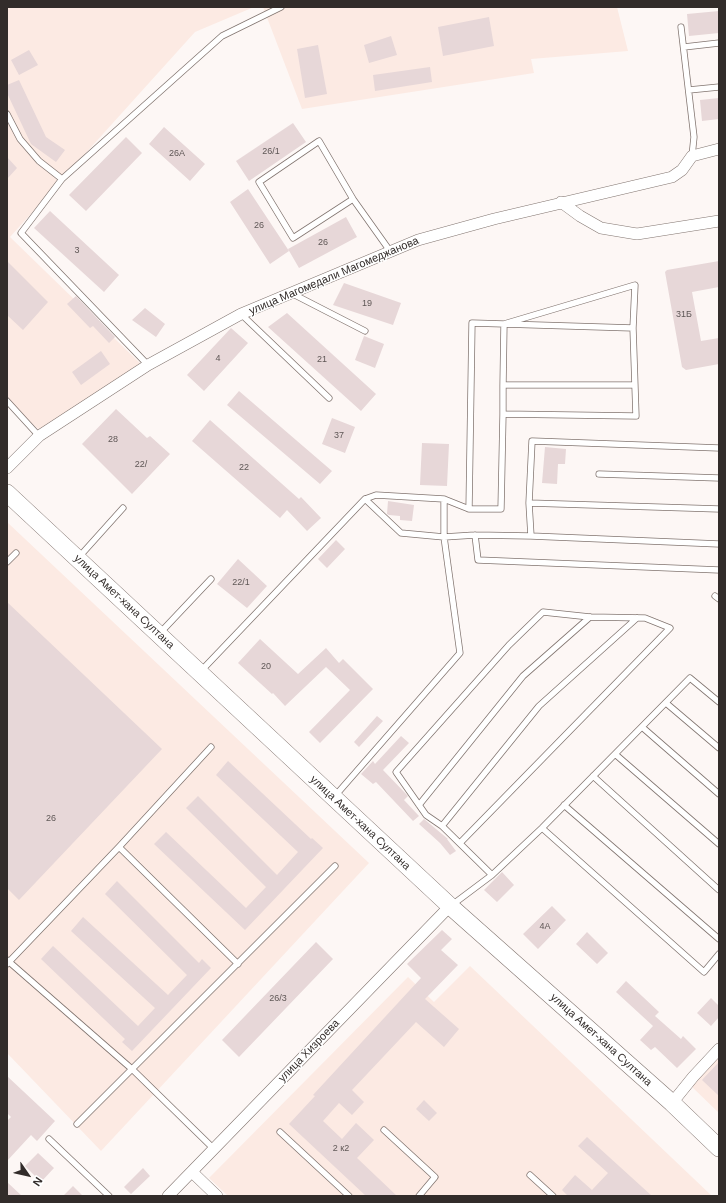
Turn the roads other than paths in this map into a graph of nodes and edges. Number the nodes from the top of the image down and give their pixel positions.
1 (281, 7) edge
2 (681, 27) dead end
3 (719, 43) edge
4 (684, 47) junction
5 (719, 87) edge
6 (689, 90) junction
7 (7, 114) edge
8 (719, 149) edge
9 (692, 156) junction
10 (62, 179) junction
11 (353, 199) junction
12 (561, 202) junction
13 (719, 221) edge
14 (390, 251) junction
15 (291, 293) junction
16 (241, 314) junction
17 (504, 324) junction
18 (633, 328) junction
19 (365, 332) dead end
20 (148, 364) junction
21 (503, 385) junction
22 (635, 386) junction
23 (329, 398) dead end
24 (7, 401) edge
25 (503, 414) junction
26 (40, 436) junction
27 (719, 448) edge
28 (7, 468) edge
29 (599, 474) dead end
30 (719, 478) edge
31 (7, 493) edge
32 (365, 499) junction
33 (444, 499) junction
34 (529, 503) junction
35 (123, 508) dead end
36 (469, 509) junction
37 (719, 509) edge
38 (475, 535) junction
39 (531, 536) junction
40 (444, 537) junction
41 (719, 544) edge
42 (16, 553) dead end
43 (78, 558) junction
44 (7, 562) edge
45 (719, 570) edge
46 (210, 579) dead end
47 (590, 617) junction
48 (637, 618) junction
49 (158, 635) junction
50 (199, 673) junction
51 (719, 702) edge
52 (666, 703) junction
53 (642, 727) junction
54 (211, 747) dead end
55 (719, 748) edge
56 (615, 754) junction
57 (593, 776) junction
58 (719, 794) edge
59 (333, 798) junction
60 (419, 805) junction
61 (564, 805) junction
62 (442, 826) junction
63 (542, 828) junction
64 (460, 843) junction
65 (719, 844) edge
66 (119, 847) junction
67 (335, 866) dead end
68 (492, 875) junction
69 (719, 890) edge
70 (450, 906) junction
71 (719, 938) edge
72 (719, 954) edge
73 (8, 962) edge
74 (238, 964) junction
75 (719, 1049) edge
76 (133, 1070) junction
77 (672, 1103) junction
78 (77, 1124) dead end
79 (384, 1130) dead end
80 (280, 1132) dead end
81 (49, 1139) dead end
82 (719, 1148) edge
83 (214, 1149) junction
84 (192, 1172) junction
85 (530, 1175) dead end
86 (109, 1196) edge
87 (168, 1196) edge
88 (217, 1196) edge
89 (349, 1196) edge
90 (419, 1196) edge
91 (553, 1196) edge

1 - 10 lane
2 - 4 lane
3 - 4 lane
4 - 6 lane
5 - 6 lane
6 - 9 lane
7 - 10 lane
8 - 9 street
9 - 12 street, улица Магомедали Магомеджановa
10 - 20 lane
11 - 11 lane
11 - 14 lane
12 - 13 street
12 - 14 street, улица Магомедали Магомеджановa
14 - 15 street, улица Магомедали Магомеджановa
15 - 16 street, улица Магомедали Магомеджановa
15 - 19 lane
16 - 20 street, улица Магомедали Магомеджановa
16 - 23 lane
17 - 18 lane
17 - 18 lane
17 - 21 lane
17 - 36 lane
18 - 22 lane
20 - 26 street, улица Магомедали Магомеджановa
21 - 22 lane
21 - 25 lane
22 - 25 lane
24 - 26 lane
25 - 36 lane
26 - 28 street, улица Магомедали Магомеджановa
27 - 34 lane
29 - 30 lane
31 - 43 main road, улица Амет-хана Султана
32 - 33 lane
32 - 40 lane
32 - 50 lane
33 - 36 lane
33 - 40 lane
34 - 37 lane
34 - 39 lane
35 - 43 lane
38 - 39 lane
38 - 40 lane
38 - 45 lane
39 - 41 lane
40 - 59 lane
42 - 44 lane
43 - 49 main road, улица Амет-хана Султана
46 - 49 lane
47 - 48 lane
47 - 60 lane
47 - 60 lane
48 - 62 lane
48 - 64 lane
49 - 50 main road, улица Амет-хана Султана
50 - 59 main road, улица Амет-хана Султана
51 - 52 lane
52 - 53 lane
52 - 55 lane
53 - 56 lane
53 - 58 lane
54 - 66 lane
56 - 57 lane
56 - 65 lane
57 - 61 lane
57 - 69 lane
59 - 70 main road, улица Амет-хана Султана
60 - 62 lane
61 - 63 lane
61 - 71 lane
62 - 64 lane
63 - 68 lane
63 - 72 lane
64 - 68 lane
66 - 73 lane
66 - 74 lane
67 - 74 lane
68 - 70 lane
70 - 77 main road, улица Амет-хана Султана
70 - 83 street, улица Хизроева
73 - 76 lane
74 - 76 lane
75 - 77 street
76 - 78 lane
76 - 83 lane
77 - 82 main road, улица Амет-хана Султана
79 - 90 lane
80 - 89 lane
81 - 86 lane
83 - 84 street, улица Хизроева
84 - 87 street, улица Хизроева
84 - 88 street
85 - 91 lane

